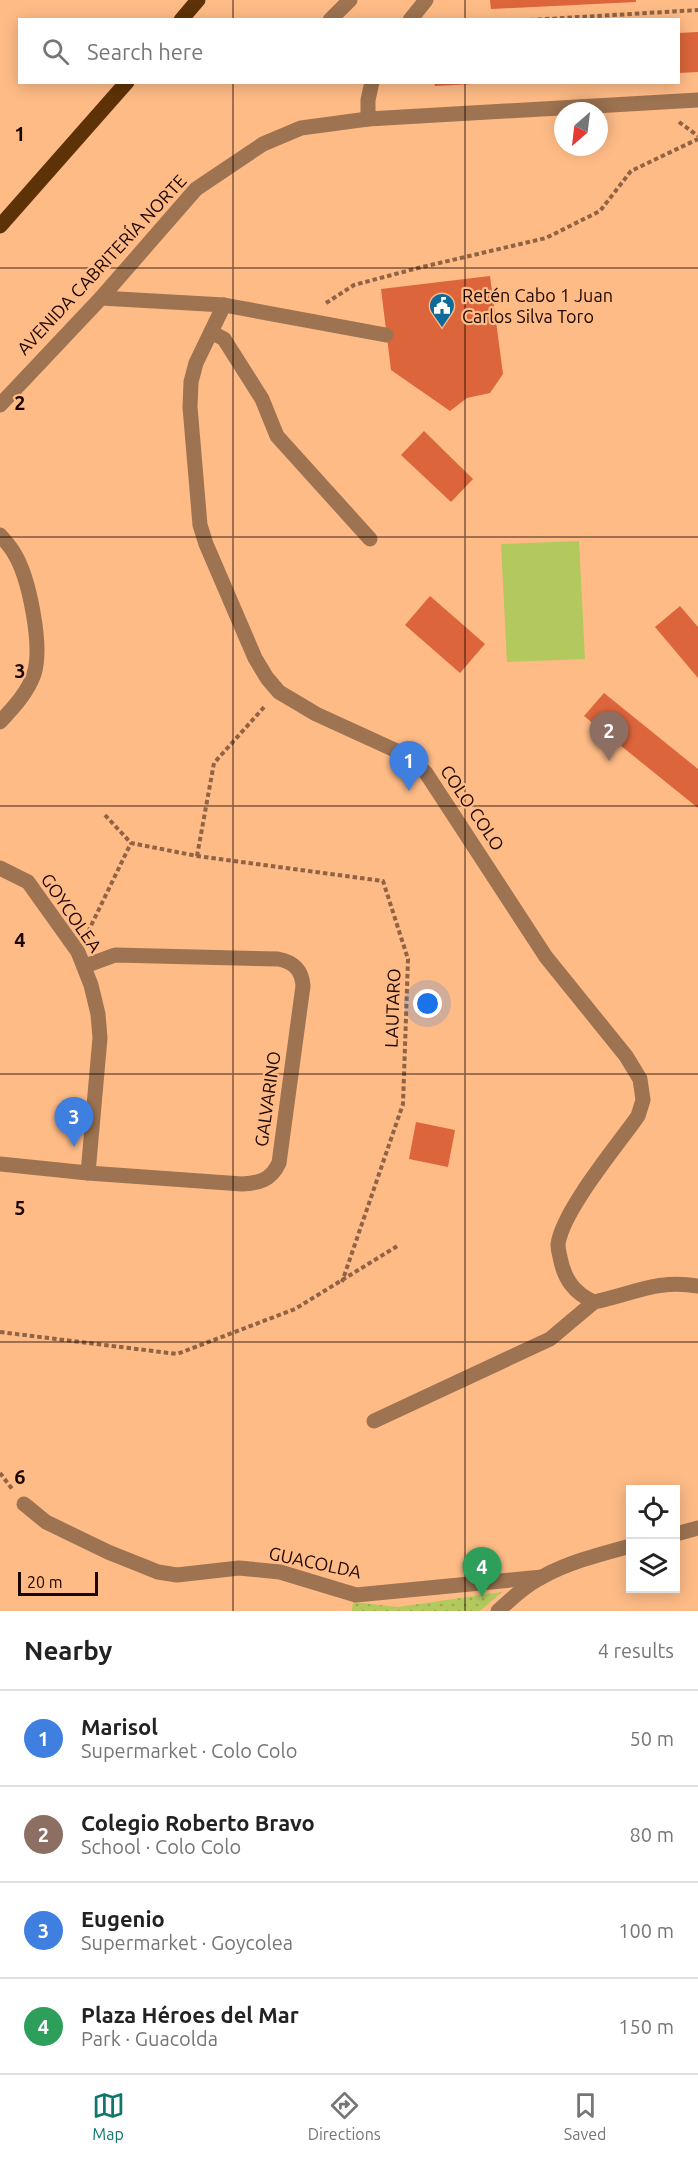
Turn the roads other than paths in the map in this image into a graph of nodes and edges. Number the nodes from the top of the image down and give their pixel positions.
1 (198, 0) edge
2 (351, 0) edge
3 (426, 0) edge
4 (183, 18) edge
5 (332, 18) edge
6 (412, 18) edge
7 (125, 84) edge
8 (372, 84) edge
9 (698, 100) edge
10 (368, 119) junction
11 (0, 226) edge
12 (101, 298) junction
13 (224, 305) junction
14 (211, 332) junction
15 (386, 335) dead end
16 (0, 405) edge
17 (0, 535) edge
18 (370, 539) dead end
19 (0, 722) edge
20 (0, 868) edge
21 (82, 959) junction
22 (0, 1164) edge
23 (88, 1173) junction
24 (698, 1286) edge
25 (594, 1302) junction
26 (374, 1421) dead end
27 (24, 1504) dead end
28 (698, 1528) edge
29 (680, 1533) edge
30 (626, 1547) edge
31 (542, 1576) junction
32 (498, 1611) edge

1 - 4 main road
2 - 5 street
3 - 6 street
7 - 11 main road
8 - 10 street
9 - 10 street, AVENIDA CABRITERÍA NORTE
10 - 12 street, AVENIDA CABRITERÍA NORTE
12 - 13 street
12 - 16 street, AVENIDA CABRITERÍA NORTE
13 - 14 street, COLO COLO
13 - 15 street
14 - 18 street
14 - 25 street, COLO COLO
17 - 19 street
20 - 21 street, GOYCOLEA
21 - 23 street, GOYCOLEA
21 - 23 street, GALVARINO
22 - 23 street, GALVARINO
24 - 25 street
25 - 26 street
27 - 31 street, GUACOLDA
28 - 29 street
30 - 31 street, GUACOLDA
31 - 32 street, GUACOLDA

